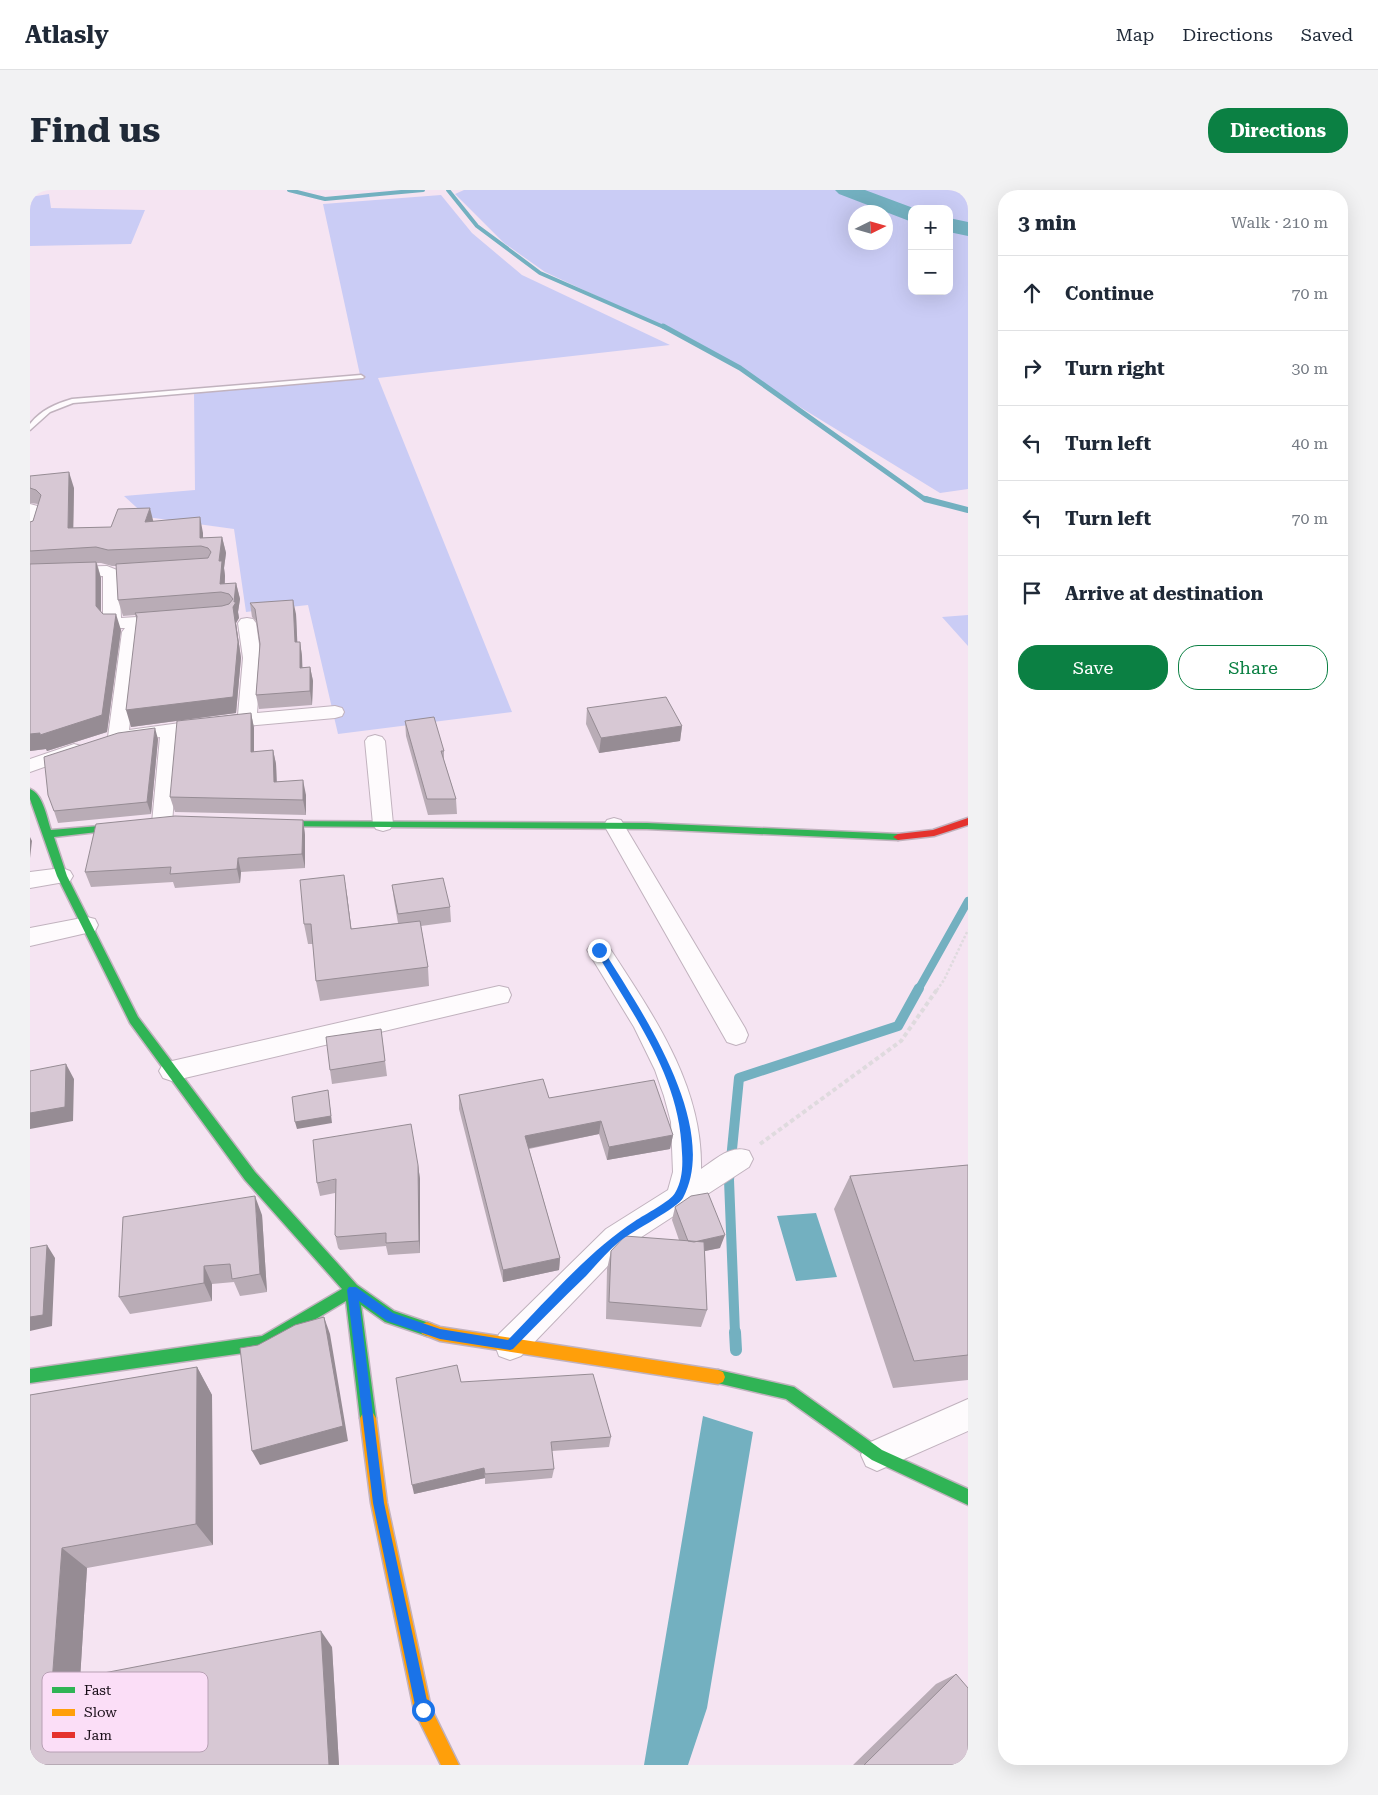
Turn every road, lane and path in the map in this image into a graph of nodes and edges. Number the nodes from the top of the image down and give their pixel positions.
1 (361, 378) dead end
2 (30, 428) edge
3 (30, 509) edge
4 (30, 533) edge
5 (130, 572) edge
6 (30, 573) edge
7 (111, 573) junction
8 (187, 619) edge
9 (247, 623) dead end
10 (131, 632) dead end
11 (335, 712) dead end
12 (248, 720) junction
13 (170, 730) junction
14 (104, 741) junction
15 (375, 741) dead end
16 (30, 766) edge
17 (30, 792) edge
18 (968, 822) edge
19 (158, 823) joint
20 (256, 823) edge
21 (383, 824) junction
22 (614, 825) junction
23 (49, 834) junction
24 (62, 876) junction
25 (30, 880) edge
26 (87, 925) junction
27 (968, 930) edge
28 (30, 938) edge
29 (599, 950) dead end
30 (499, 995) dead end
31 (736, 1035) dead end
32 (172, 1071) junction
33 (727, 1166) joint
34 (679, 1198) junction
35 (352, 1290) junction
36 (510, 1345) junction
37 (30, 1376) edge
38 (968, 1415) edge
39 (877, 1455) junction
40 (968, 1497) edge
41 (450, 1765) edge

1 - 2 lane
3 - 4 street
5 - 7 street
6 - 7 street
7 - 8 street
9 - 12 street
10 - 14 street
11 - 12 street
12 - 13 street
13 - 14 street
13 - 19 street
14 - 16 street
15 - 21 street
17 - 23 street
18 - 22 street
19 - 23 street
20 - 21 street
21 - 22 street
22 - 31 street
23 - 24 street
24 - 25 street
24 - 26 street
26 - 28 street
26 - 32 street
27 - 33 path
29 - 34 street
30 - 32 street
32 - 35 street
33 - 34 street
34 - 36 street
35 - 36 street
35 - 37 street
35 - 41 street
36 - 39 street
38 - 39 street
39 - 40 street

